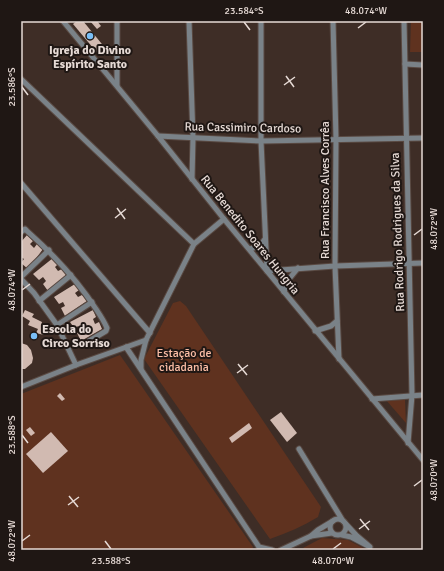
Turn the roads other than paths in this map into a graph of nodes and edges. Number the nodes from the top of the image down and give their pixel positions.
1 (63, 21) edge
2 (117, 21) edge
3 (189, 21) edge
4 (261, 21) edge
5 (333, 21) edge
6 (404, 21) edge
7 (405, 64) junction
8 (423, 64) edge
9 (21, 79) edge
10 (116, 85) junction
11 (158, 136) junction
12 (193, 138) junction
13 (423, 138) edge
14 (336, 139) junction
15 (405, 139) junction
16 (261, 140) junction
17 (192, 179) junction
18 (21, 183) edge
19 (224, 219) junction
20 (21, 232) edge
21 (265, 239) junction
22 (194, 244) junction
23 (250, 249) junction
24 (48, 250) junction
25 (423, 263) edge
26 (409, 264) junction
27 (335, 266) junction
28 (298, 268) junction
29 (267, 271) junction
30 (71, 275) junction
31 (21, 278) edge
32 (284, 292) junction
33 (39, 301) junction
34 (92, 302) junction
35 (337, 321) junction
36 (57, 325) junction
37 (315, 331) junction
38 (150, 333) junction
39 (146, 340) junction
40 (89, 341) dead end
41 (126, 348) junction
42 (339, 359) junction
43 (76, 365) junction
44 (141, 369) junction
45 (21, 387) edge
46 (412, 395) junction
47 (423, 395) edge
48 (372, 399) junction
49 (408, 443) junction
50 (299, 449) dead end
51 (423, 460) edge
52 (333, 521) junction
53 (344, 522) junction
54 (332, 533) junction
55 (342, 534) junction
56 (311, 536) junction
57 (259, 548) edge
58 (373, 549) edge
59 (272, 550) edge
60 (281, 550) edge

1 - 10 street, Rua Benedito Soares Hungria
2 - 10 street
3 - 12 street
4 - 16 street
5 - 14 street, Rua Francisco Alves Corrêa
6 - 7 street, Rua Rodrigo Rodrigues da Silva
7 - 8 street
7 - 15 street, Rua Rodrigo Rodrigues da Silva
9 - 22 street
10 - 11 street, Rua Benedito Soares Hungria
11 - 12 street, Rua Cassimiro Cardoso
11 - 17 street, Rua Benedito Soares Hungria
12 - 16 street, Rua Cassimiro Cardoso
12 - 17 street
13 - 15 street, Rua Cassimiro Cardoso
14 - 15 street, Rua Cassimiro Cardoso
14 - 16 street, Rua Cassimiro Cardoso
14 - 27 street, Rua Francisco Alves Corrêa
15 - 26 street, Rua Rodrigo Rodrigues da Silva
16 - 21 street
17 - 19 street, Rua Benedito Soares Hungria
18 - 38 street
19 - 22 street
19 - 23 street, Rua Benedito Soares Hungria
20 - 24 street
21 - 23 street
21 - 29 street
22 - 38 street
23 - 29 street, Rua Benedito Soares Hungria
24 - 30 street
24 - 31 street
25 - 26 street
26 - 27 street
26 - 46 street, Rua Rodrigo Rodrigues da Silva
27 - 28 street
27 - 35 street, Rua Francisco Alves Corrêa
28 - 29 street
28 - 32 street
29 - 32 street, Rua Benedito Soares Hungria
30 - 33 street
30 - 34 street
31 - 33 street
32 - 37 street, Rua Benedito Soares Hungria
33 - 36 street
34 - 36 street
34 - 40 street
35 - 37 street
35 - 42 street, Rua Francisco Alves Corrêa
36 - 43 street
37 - 42 street, Rua Benedito Soares Hungria
38 - 39 street
39 - 41 street
39 - 44 street
41 - 43 street
41 - 44 street
42 - 48 street, Rua Benedito Soares Hungria
43 - 45 street
44 - 57 street
46 - 47 street
46 - 48 street
46 - 49 street, Rua Rodrigo Rodrigues da Silva
48 - 49 street, Rua Benedito Soares Hungria
49 - 51 street, Rua Benedito Soares Hungria
50 - 53 street
52 - 53 street
52 - 54 street
52 - 56 street
53 - 55 street
53 - 58 street
54 - 55 street
54 - 56 street
55 - 58 street
56 - 60 street
57 - 59 street

